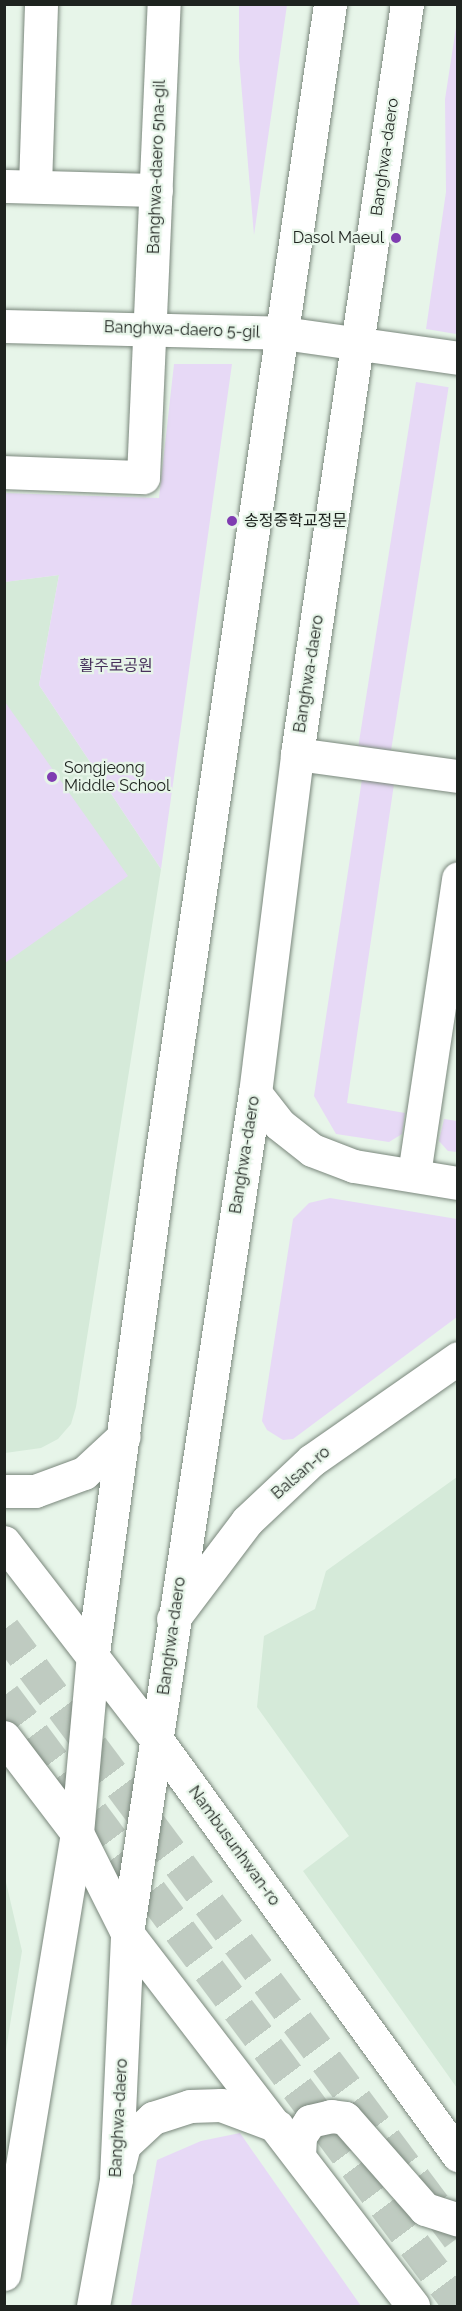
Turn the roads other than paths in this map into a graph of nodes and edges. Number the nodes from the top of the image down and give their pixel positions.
1 (41, 4) edge
2 (164, 4) edge
3 (330, 4) edge
4 (407, 4) edge
5 (20, 186) edge
6 (156, 190) junction
7 (4, 326) edge
8 (150, 330) junction
9 (283, 333) junction
10 (359, 343) junction
11 (458, 358) edge
12 (4, 472) edge
13 (297, 754) junction
14 (458, 776) edge
15 (458, 878) edge
16 (446, 1040) edge
17 (255, 1093) junction
18 (414, 1174) junction
19 (458, 1183) edge
20 (458, 1358) edge
21 (124, 1436) junction
22 (4, 1491) edge
23 (4, 1542) edge
24 (173, 1619) junction
25 (93, 1653) junction
26 (4, 1737) edge
27 (157, 1740) junction
28 (76, 1833) junction
29 (127, 1933) junction
30 (277, 2126) junction
31 (458, 2155) edge
32 (299, 2156) junction
33 (116, 2179) junction
34 (458, 2220) edge
35 (4, 2274) edge
36 (93, 2307) edge
37 (413, 2307) edge

1 - 5 main road
2 - 6 main road, Banghwa-daero 5na-gil
3 - 9 main road
4 - 10 main road, Banghwa-daero
5 - 6 main road
6 - 8 main road, Banghwa-daero 5na-gil
7 - 8 main road, Banghwa-daero 5-gil
8 - 9 main road, Banghwa-daero 5-gil
8 - 12 main road, Banghwa-daero 5na-gil
9 - 10 main road, Banghwa-daero 5-gil
9 - 21 main road
10 - 11 main road, Banghwa-daero 5-gil
10 - 13 main road, Banghwa-daero
13 - 14 main road
13 - 17 main road, Banghwa-daero
15 - 16 main road
16 - 18 main road
17 - 18 main road
17 - 24 main road, Banghwa-daero
18 - 19 main road
20 - 24 main road, Balsan-ro
21 - 22 main road
21 - 25 main road
23 - 25 main road, Nambusunhwan-ro
24 - 27 main road, Banghwa-daero
25 - 27 main road, Nambusunhwan-ro
25 - 28 main road
26 - 28 main road
27 - 29 main road, Banghwa-daero
27 - 31 main road, Nambusunhwan-ro
28 - 29 main road
28 - 35 main road
29 - 30 main road
29 - 33 main road, Banghwa-daero
30 - 32 main road
30 - 33 main road
32 - 34 main road
32 - 37 main road
33 - 36 main road, Banghwa-daero

